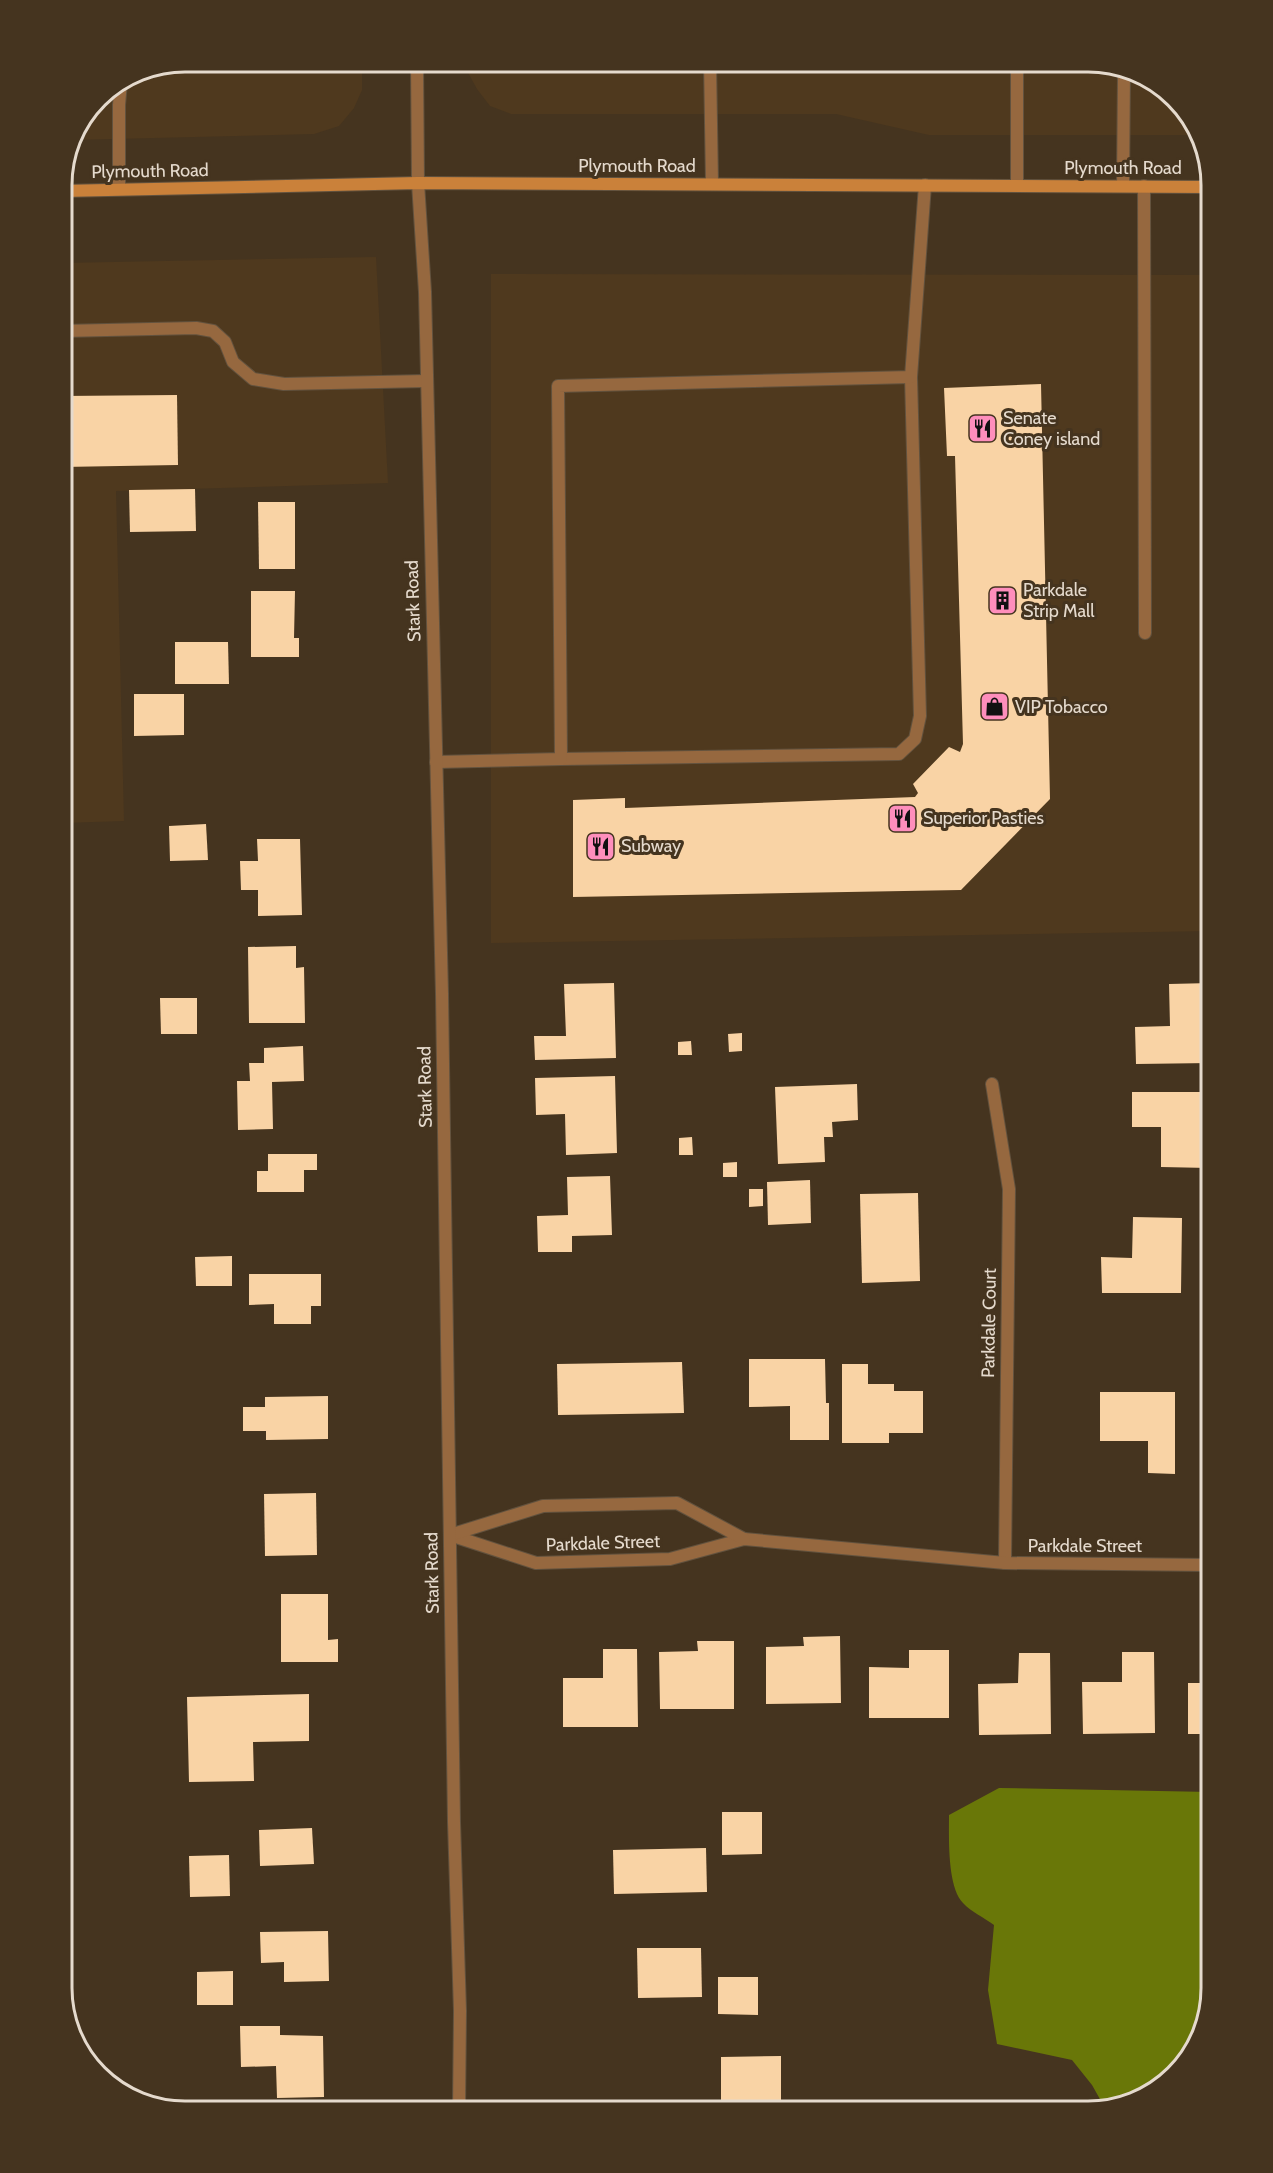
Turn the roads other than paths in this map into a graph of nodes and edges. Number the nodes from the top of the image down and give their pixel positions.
1 (417, 72) edge
2 (710, 72) edge
3 (1017, 72) edge
4 (1124, 78) edge
5 (120, 92) edge
6 (418, 183) junction
7 (712, 184) junction
8 (924, 185) junction
9 (1017, 186) junction
10 (1123, 186) junction
11 (1144, 186) junction
12 (1201, 187) edge
13 (119, 189) junction
14 (72, 191) edge
15 (72, 331) edge
16 (911, 378) junction
17 (426, 381) junction
18 (1145, 633) dead end
19 (561, 759) junction
20 (436, 762) junction
21 (992, 1084) dead end
22 (450, 1535) junction
23 (744, 1539) junction
24 (1005, 1563) junction
25 (1201, 1564) edge
26 (459, 2101) edge

1 - 6 street, Stark Road
2 - 7 street
3 - 9 street
4 - 10 street
5 - 13 street
6 - 7 main road, Plymouth Road
6 - 13 main road, Plymouth Road
6 - 17 street, Stark Road
7 - 8 main road, Plymouth Road
8 - 9 main road, Plymouth Road
8 - 16 street
9 - 10 main road, Plymouth Road
10 - 11 main road, Plymouth Road
11 - 12 main road, Plymouth Road
11 - 18 street
13 - 14 main road, Plymouth Road
15 - 17 street
16 - 19 street
16 - 19 street
17 - 20 street, Stark Road
19 - 20 street
20 - 22 street, Stark Road
21 - 24 street, Parkdale Court
22 - 23 street, Parkdale Street
22 - 23 street, Parkdale Street
22 - 26 street, Stark Road
23 - 24 street, Parkdale Street
24 - 25 street, Parkdale Street

